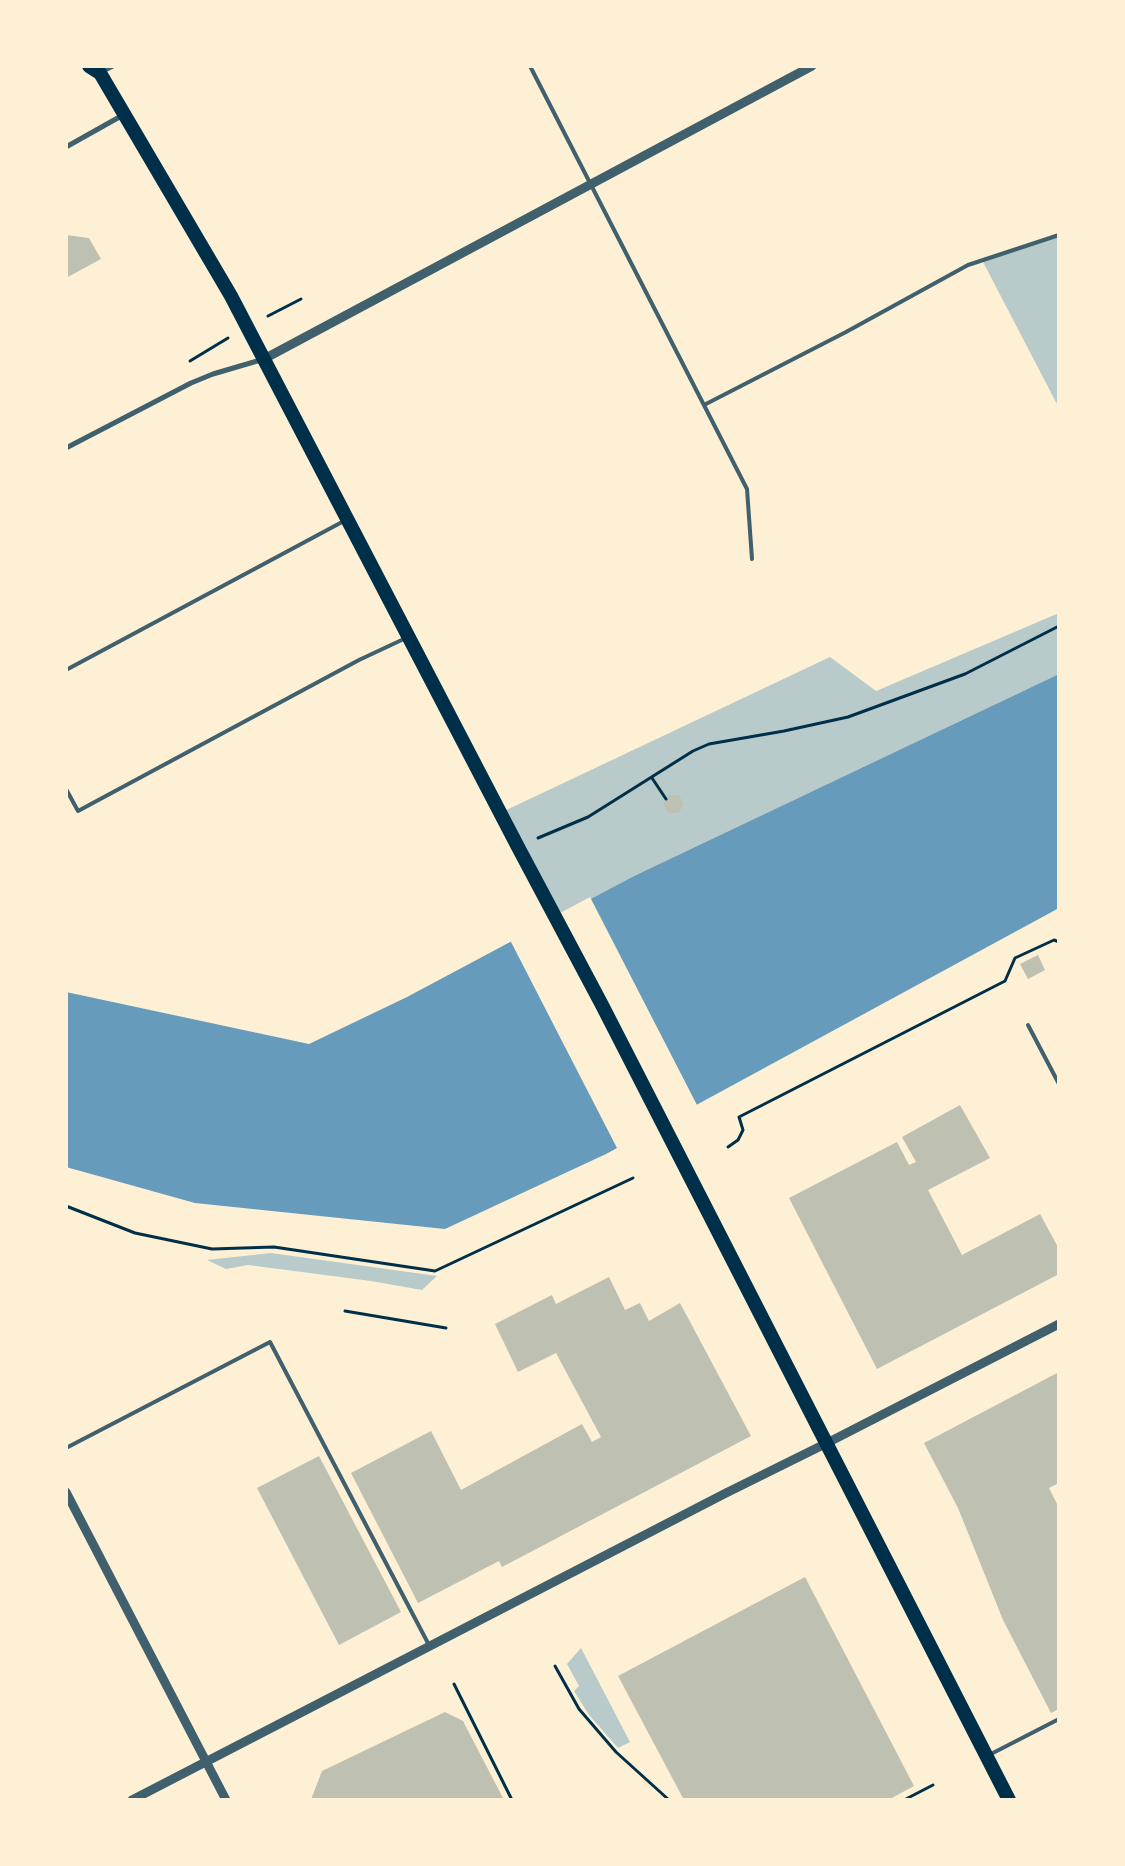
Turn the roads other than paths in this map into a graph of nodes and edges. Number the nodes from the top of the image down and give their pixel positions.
1 (114, 66) edge
2 (530, 66) edge
3 (812, 66) edge
4 (97, 69) edge
5 (124, 115) junction
6 (66, 147) edge
7 (590, 184) junction
8 (1059, 235) edge
9 (264, 359) junction
10 (704, 405) junction
11 (66, 448) edge
12 (347, 519) junction
13 (752, 560) dead end
14 (408, 637) junction
15 (66, 670) edge
16 (66, 789) edge
17 (1028, 1025) dead end
18 (1059, 1084) edge
19 (1059, 1324) edge
20 (827, 1443) junction
21 (66, 1448) edge
22 (66, 1492) edge
23 (430, 1647) junction
24 (1059, 1719) edge
25 (987, 1756) junction
26 (206, 1762) junction
27 (132, 1800) edge
28 (226, 1800) edge
29 (1010, 1800) edge

1 - 4 lane
2 - 7 lane
3 - 7 street
4 - 5 highway
5 - 6 street
5 - 9 highway
7 - 9 street
7 - 10 lane
8 - 10 lane
9 - 11 street
9 - 12 highway
10 - 13 lane
12 - 14 highway
12 - 15 lane
14 - 16 lane
14 - 20 highway
17 - 18 lane
19 - 20 street
20 - 23 street
20 - 25 highway
21 - 23 lane
22 - 26 street
23 - 26 street
24 - 25 lane
25 - 29 highway
26 - 27 street
26 - 28 street

